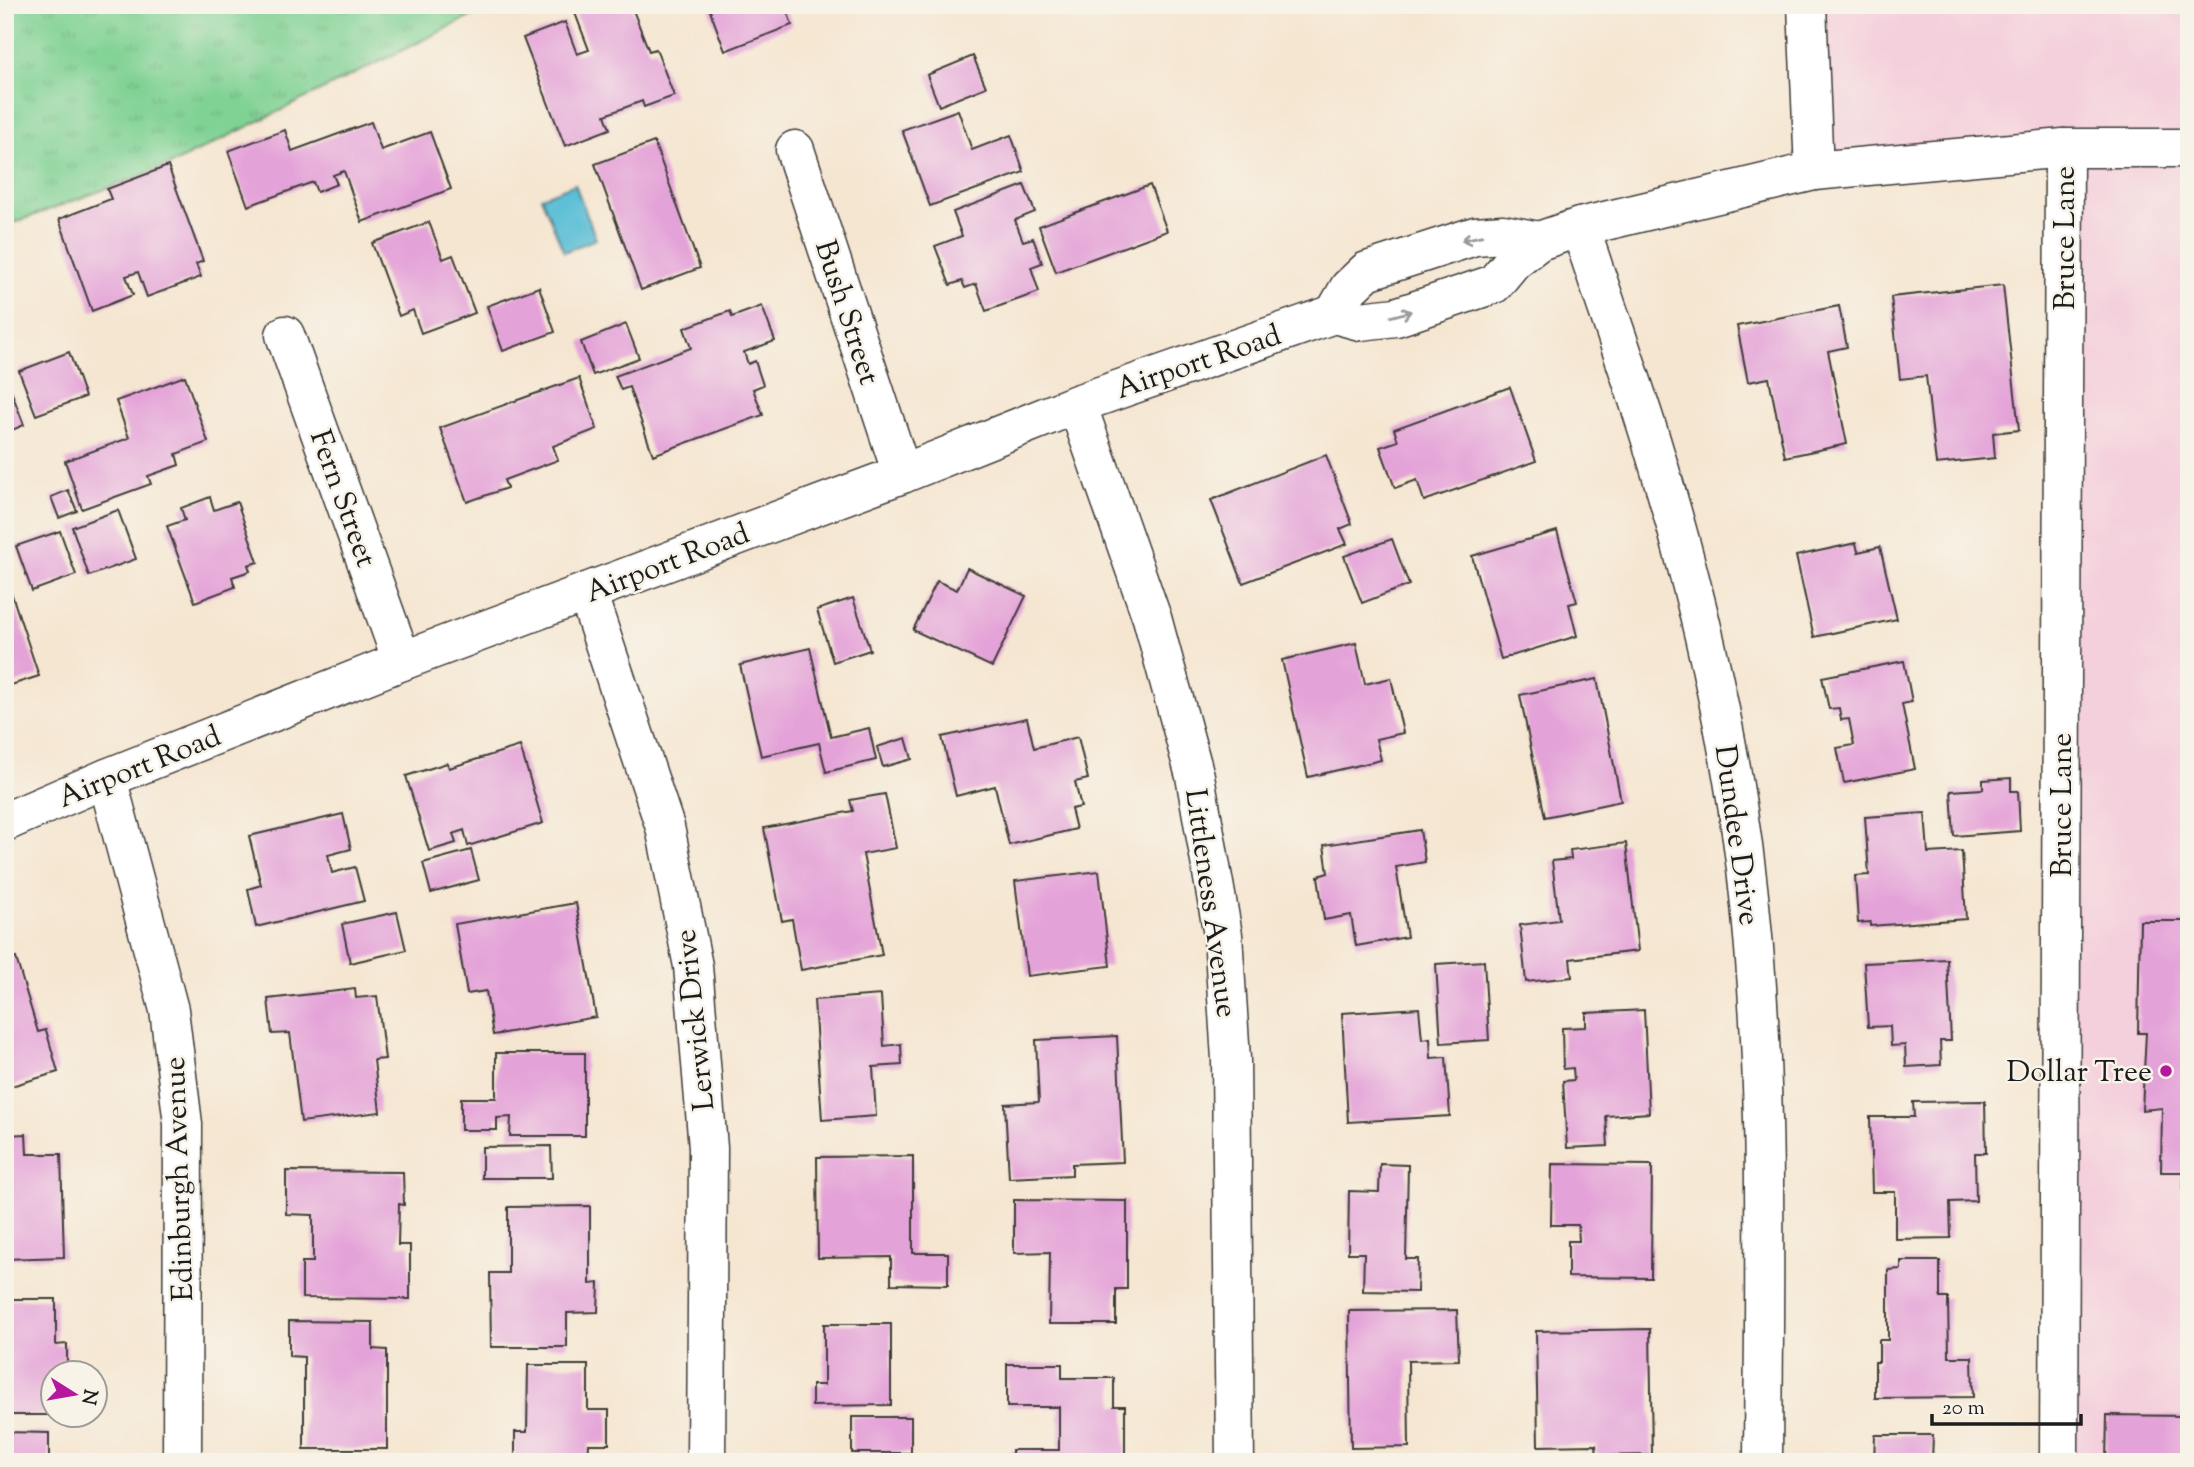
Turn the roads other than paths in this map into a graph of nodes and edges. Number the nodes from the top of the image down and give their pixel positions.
1 (1807, 5) edge
2 (2064, 148) junction
3 (2189, 148) edge
4 (795, 150) dead end
5 (1814, 171) junction
6 (1580, 228) junction
7 (1539, 240) junction
8 (1334, 314) junction
9 (285, 335) dead end
10 (1077, 404) junction
11 (902, 474) junction
12 (587, 592) junction
13 (402, 661) junction
14 (107, 778) junction
15 (5, 822) edge
16 (182, 1462) edge
17 (706, 1462) edge
18 (1235, 1462) edge
19 (1763, 1462) edge
20 (2059, 1462) edge

1 - 5 street
2 - 3 street, Airport Road
2 - 5 street, Airport Road
2 - 20 street, Bruce Lane
4 - 11 street, Bush Street
5 - 6 street, Airport Road
6 - 7 street, Airport Road
6 - 19 street, Dundee Drive
8 -> 7 street, Airport Road
7 -> 8 street, Airport Road
8 - 10 street, Airport Road
9 - 13 street, Fern Street
10 - 11 street, Airport Road
10 - 18 street, Littleness Avenue
11 - 12 street, Airport Road
12 - 13 street, Airport Road
12 - 17 street, Lerwick Drive
13 - 14 street, Airport Road
14 - 15 street, Airport Road
14 - 16 street, Edinburgh Avenue

